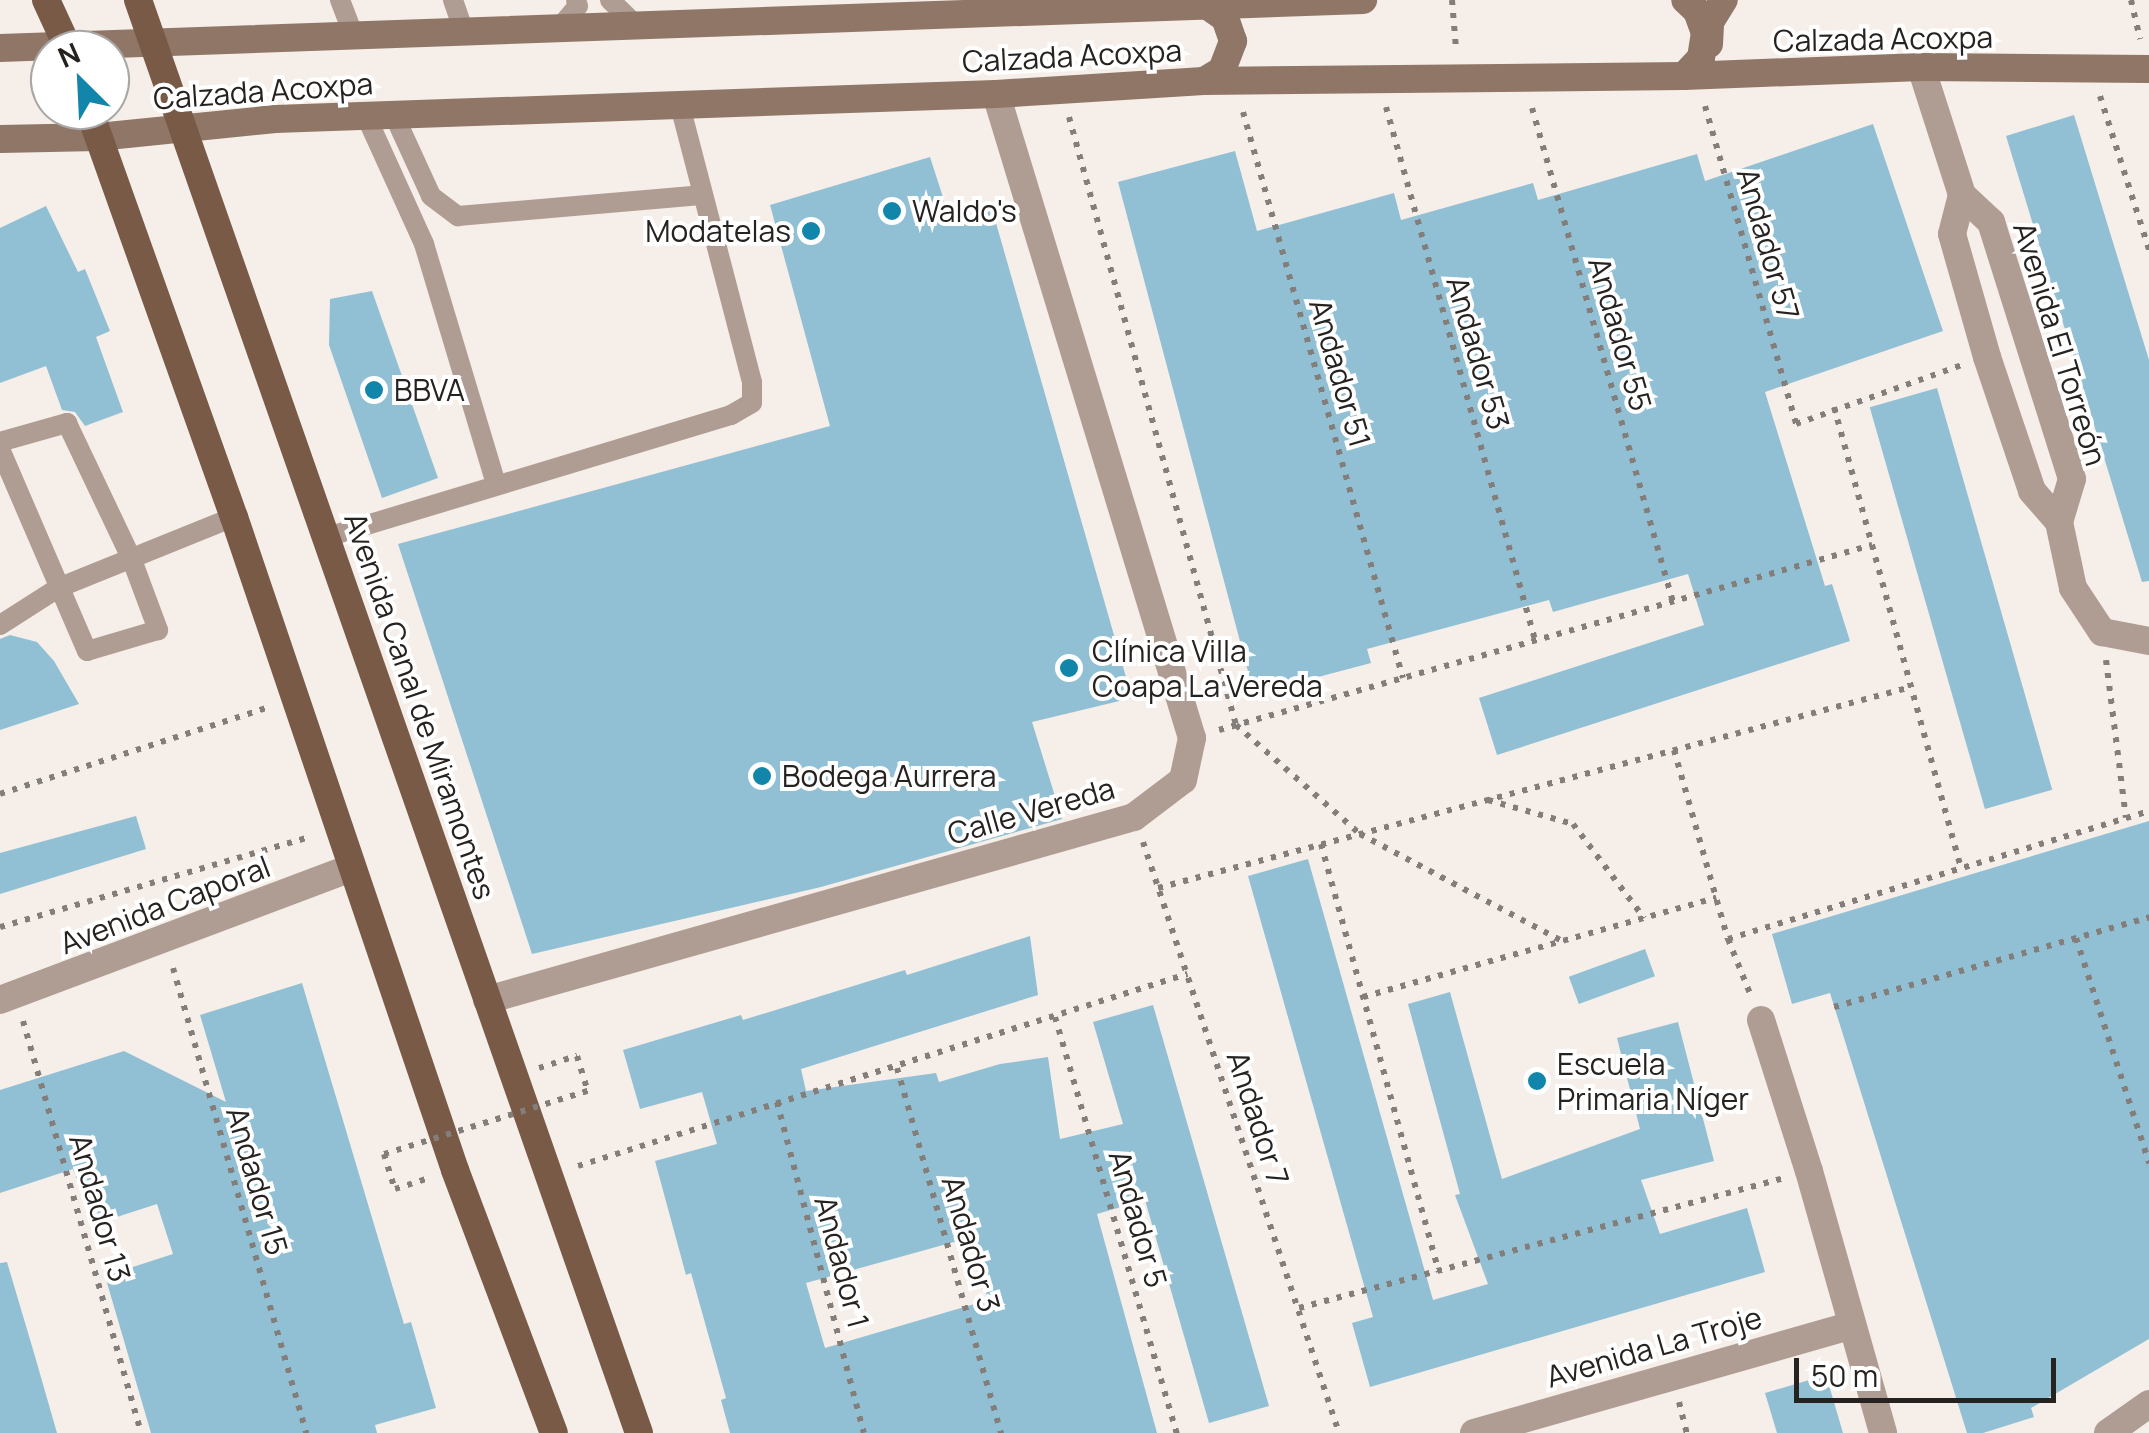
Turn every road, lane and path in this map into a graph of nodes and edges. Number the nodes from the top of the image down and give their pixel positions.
1 (46, 0) edge
2 (138, 0) edge
3 (340, 0) edge
4 (453, 0) edge
5 (576, 0) edge
6 (610, 0) edge
7 (923, 0) edge
8 (1363, 0) edge
9 (1452, 0) edge
10 (1684, 0) edge
11 (1724, 0) edge
12 (1257, 2) edge
13 (1204, 4) junction
14 (860, 9) edge
15 (952, 16) junction
16 (634, 23) junction
17 (561, 26) junction
18 (463, 29) junction
19 (60, 30) edge
20 (354, 37) junction
21 (154, 45) junction
22 (130, 46) edge
23 (0, 48) edge
24 (30, 48) edge
25 (1922, 67) junction
26 (2149, 69) edge
27 (2092, 71) junction
28 (1728, 75) junction
29 (1690, 76) junction
30 (1378, 78) junction
31 (1523, 78) junction
32 (1264, 79) junction
33 (1459, 79) junction
34 (1234, 80) junction
35 (1204, 81) junction
36 (1062, 90) junction
37 (996, 94) junction
38 (680, 106) junction
39 (380, 116) junction
40 (130, 125) edge
41 (184, 126) junction
42 (59, 130) edge
43 (96, 130) edge
44 (0, 140) edge
45 (701, 194) junction
46 (1962, 195) junction
47 (2149, 250) edge
48 (1987, 356) junction
49 (1834, 408) junction
50 (0, 445) edge
51 (496, 484) junction
52 (234, 517) junction
53 (2060, 522) junction
54 (328, 537) junction
55 (1872, 545) junction
56 (132, 560) junction
57 (58, 588) junction
58 (1673, 602) junction
59 (0, 625) edge
60 (2102, 632) junction
61 (1535, 640) junction
62 (2149, 641) edge
63 (1403, 678) junction
64 (1911, 687) junction
65 (297, 698) junction
66 (1236, 725) junction
67 (1192, 738) junction
68 (1674, 750) junction
69 (0, 794) edge
70 (1487, 800) junction
71 (2149, 811) edge
72 (1134, 817) junction
73 (2126, 818) junction
74 (340, 828) junction
75 (1360, 834) junction
76 (1321, 844) junction
77 (352, 868) junction
78 (1961, 868) junction
79 (1158, 888) junction
80 (1716, 898) junction
81 (2149, 917) edge
82 (1644, 918) junction
83 (0, 927) edge
84 (2076, 938) junction
85 (1728, 939) junction
86 (165, 941) junction
87 (1562, 942) junction
88 (1187, 974) junction
89 (8, 998) edge
90 (1363, 998) junction
91 (487, 1000) junction
92 (1834, 1007) dead end
93 (1055, 1017) junction
94 (1761, 1020) joint
95 (577, 1056) dead end
96 (897, 1068) junction
97 (778, 1102) junction
98 (2149, 1163) edge
99 (1809, 1171) junction
100 (547, 1176) junction
101 (395, 1189) dead end
102 (1439, 1272) junction
103 (1298, 1308) junction
104 (1852, 1325) junction
105 (2149, 1404) edge
106 (141, 1433) edge
107 (306, 1433) edge
108 (554, 1433) edge
109 (639, 1433) edge
110 (864, 1433) edge
111 (1001, 1433) edge
112 (1177, 1433) edge
113 (1339, 1433) edge
114 (1474, 1433) edge
115 (1883, 1433) edge
116 (2108, 1433) edge

1 - 19 main road
2 - 21 main road, Avenida Canal de Miramontes
3 - 20 lane
4 - 18 lane
5 - 17 lane
6 - 16 lane
7 - 15 lane
8 - 12 main road, Calzada Acoxpa
9 - 33 path
10 - 29 main road
11 - 28 main road
12 - 13 main road, Calzada Acoxpa
12 - 32 main road
13 - 15 main road, Calzada Acoxpa
13 - 35 main road
14 - 15 main road, Calzada Acoxpa
14 - 16 main road, Calzada Acoxpa
16 - 17 main road, Calzada Acoxpa
17 - 18 main road, Calzada Acoxpa
18 - 20 main road, Calzada Acoxpa
20 - 21 main road, Calzada Acoxpa
21 - 22 main road, Calzada Acoxpa
21 - 41 main road, Avenida Canal de Miramontes
23 - 24 main road, Calzada Acoxpa
25 - 27 main road, Calzada Acoxpa
25 - 28 main road, Calzada Acoxpa
25 - 46 street, Avenida El Torreón
26 - 27 main road, Calzada Acoxpa
27 - 47 path
28 - 29 main road, Calzada Acoxpa
29 - 31 main road, Calzada Acoxpa
29 - 49 path, Andador 57
30 - 32 main road, Calzada Acoxpa
30 - 33 main road, Calzada Acoxpa
30 - 61 path, Andador 53
31 - 33 main road, Calzada Acoxpa
31 - 58 path, Andador 55
32 - 34 main road, Calzada Acoxpa
34 - 35 main road, Calzada Acoxpa
34 - 63 path, Andador 51
35 - 36 main road, Calzada Acoxpa
36 - 37 main road, Calzada Acoxpa
36 - 66 path
37 - 38 main road, Calzada Acoxpa
37 - 67 street
38 - 39 main road, Calzada Acoxpa
38 - 45 lane
39 - 41 main road, Calzada Acoxpa
39 - 45 lane
39 - 51 lane
40 - 41 main road, Calzada Acoxpa
41 - 54 main road, Avenida Canal de Miramontes
42 - 44 main road, Calzada Acoxpa
43 - 52 main road
45 - 51 lane
46 - 48 street, Avenida El Torreón
46 - 53 street, Avenida El Torreón
48 - 49 path
48 - 53 street, Avenida El Torreón
49 - 55 path
50 - 56 lane
50 - 57 lane
51 - 54 lane
52 - 56 lane
52 - 65 main road
53 - 60 street, Avenida El Torreón
54 - 91 main road, Avenida Canal de Miramontes
55 - 58 path
55 - 64 path
56 - 57 lane
56 - 57 lane
57 - 59 lane
58 - 61 path
60 - 62 street
60 - 73 path
61 - 63 path
63 - 66 path
64 - 68 path
64 - 78 path
65 - 69 path
65 - 74 main road
66 - 67 path
66 - 75 path
67 - 72 street, Calle Vereda
68 - 70 path
68 - 80 path
70 - 75 path
70 - 82 path
71 - 73 path
72 - 79 path, Andador 7
72 - 91 street, Calle Vereda
73 - 78 path
74 - 77 main road
74 - 83 path
75 - 76 path
75 - 87 path
76 - 79 path
76 - 90 path
77 - 86 street, Avenida Caporal
77 - 108 main road
78 - 85 path
79 - 88 path, Andador 7
80 - 82 path
80 - 85 path
81 - 84 path
82 - 87 path
84 - 92 path
84 - 98 path
85 - 94 path
86 - 89 street, Avenida Caporal
86 - 107 path, Andador 15
87 - 90 path
88 - 93 path
88 - 103 path, Andador 7
89 - 106 path, Andador 13
90 - 102 path
91 - 100 main road, Avenida Canal de Miramontes
93 - 96 path
93 - 112 path, Andador 5
94 - 99 street
95 - 101 path, bridge
96 - 97 path
96 - 111 path, Andador 3
97 - 100 path
97 - 110 path, Andador 1
99 - 102 path
99 - 104 street
100 - 109 main road, Avenida Canal de Miramontes
102 - 103 path
103 - 113 path, Andador 7
104 - 114 street, Avenida La Troje
104 - 115 street
105 - 116 street

